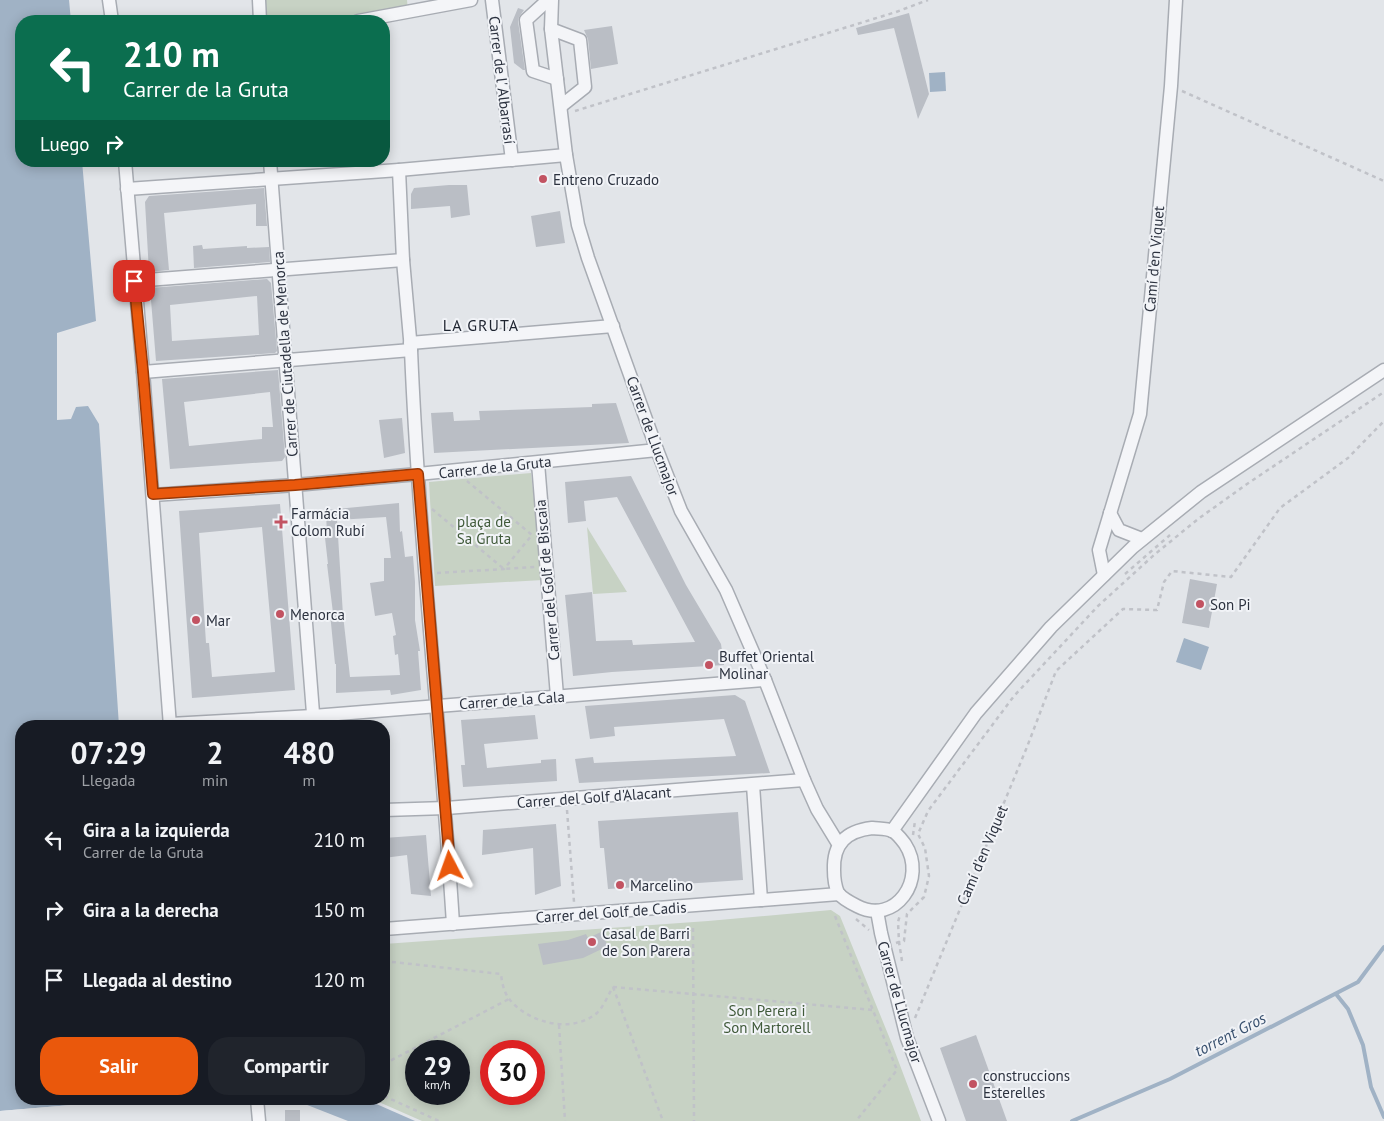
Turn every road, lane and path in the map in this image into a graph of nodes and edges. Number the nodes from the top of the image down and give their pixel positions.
1 (110, 0) edge
2 (259, 0) edge
3 (471, 0) edge
4 (492, 0) edge
5 (548, 0) edge
6 (552, 0) edge
7 (928, 0) edge
8 (1176, 0) edge
9 (111, 15) edge
10 (260, 15) edge
11 (390, 15) edge
12 (552, 29) junction
13 (557, 78) junction
14 (1171, 86) junction
15 (561, 111) junction
16 (566, 155) junction
17 (512, 160) junction
18 (125, 167) edge
19 (270, 167) edge
20 (398, 170) junction
21 (271, 178) junction
22 (1384, 181) edge
23 (127, 189) junction
24 (403, 260) junction
25 (278, 270) junction
26 (134, 281) junction
27 (612, 326) junction
28 (407, 348) junction
29 (285, 360) junction
30 (1384, 370) edge
31 (143, 372) junction
32 (1384, 392) edge
33 (1384, 421) edge
34 (657, 450) junction
35 (538, 463) junction
36 (454, 471) junction
37 (418, 474) junction
38 (295, 485) junction
39 (153, 494) junction
40 (420, 499) junction
41 (1110, 513) junction
42 (1171, 534) dead end
43 (1142, 539) junction
44 (546, 566) junction
45 (504, 568) junction
46 (426, 574) junction
47 (1104, 574) junction
48 (1121, 577) dead end
49 (765, 680) junction
50 (557, 696) junction
51 (437, 705) junction
52 (170, 720) edge
53 (313, 720) edge
54 (321, 720) edge
55 (804, 780) junction
56 (754, 785) junction
57 (566, 799) junction
58 (446, 808) junction
59 (390, 810) edge
60 (916, 820) dead end
61 (892, 831) junction
62 (912, 838) dead end
63 (839, 845) junction
64 (839, 894) junction
65 (761, 900) junction
66 (877, 911) junction
67 (901, 912) dead end
68 (575, 914) junction
69 (835, 916) dead end
70 (453, 924) junction
71 (694, 928) dead end
72 (390, 929) edge
73 (899, 942) junction
74 (884, 945) junction
75 (390, 962) edge
76 (903, 970) dead end
77 (613, 986) junction
78 (693, 994) junction
79 (509, 999) junction
80 (873, 1010) junction
81 (911, 1014) dead end
82 (559, 1024) junction
83 (390, 1061) edge
84 (390, 1099) edge
85 (258, 1105) edge
86 (259, 1121) edge
87 (439, 1121) edge
88 (564, 1121) edge
89 (663, 1121) edge
90 (694, 1121) edge
91 (856, 1121) edge
92 (938, 1121) edge

1 - 9 street
2 - 10 street
3 - 11 street
4 - 17 street, Carrer de l' Albarrasí
5 - 13 street
6 - 12 street, Carrer de Llucmajor
7 - 15 path
8 - 14 street, Camí d'en Viquet
12 - 13 street, Carrer de Llucmajor
12 - 15 street
13 - 15 street, Carrer de Llucmajor
14 - 22 path
14 - 41 street, Camí d'en Viquet
15 - 16 street, Carrer de Llucmajor
16 - 17 street
16 - 27 street, Carrer de Llucmajor
17 - 20 street
18 - 23 street
19 - 21 street, Carrer de Ciutadella de Menorca
20 - 21 street
20 - 24 street
21 - 23 street
21 - 25 street, Carrer de Ciutadella de Menorca
23 - 26 street
24 - 25 street
24 - 28 street
25 - 26 street
25 - 29 street, Carrer de Ciutadella de Menorca
26 - 31 street
27 - 28 street
27 - 34 street, Carrer de Llucmajor
28 - 29 street
28 - 37 street
29 - 31 street
29 - 38 street, Carrer de Ciutadella de Menorca
30 - 43 street
31 - 39 street
32 - 73 path
33 - 81 path, Camí d'en Viquet
34 - 35 street, Carrer de la Gruta
34 - 49 street, Carrer de Llucmajor
35 - 36 street, Carrer de la Gruta
35 - 44 street, Carrer del Golf de Biscaia
36 - 37 street, Carrer de la Gruta
36 - 45 path
37 - 38 street, Carrer de la Gruta
37 - 40 street
38 - 39 street, Carrer de la Gruta
38 - 53 street, Carrer de Ciutadella de Menorca
39 - 52 street
40 - 45 path
40 - 46 street
41 - 43 street
41 - 47 street, Camí d'en Viquet
42 - 48 path
43 - 47 street
44 - 45 path
44 - 50 street, Carrer del Golf de Biscaia
45 - 46 path
46 - 51 street
47 - 61 street
49 - 50 street, Carrer de la Cala
49 - 55 street, Carrer de Llucmajor
50 - 51 street, Carrer de la Cala
51 - 54 street, Carrer de la Cala
51 - 58 street
55 - 56 street, Carrer del Golf d'Alacant
55 - 63 street, Carrer de Llucmajor
56 - 57 street, Carrer del Golf d'Alacant
56 - 65 street
57 - 58 street, Carrer del Golf d'Alacant
57 - 68 path
58 - 59 street, Carrer del Golf d'Alacant
58 - 70 street
60 - 62 path
61 - 63 street
61 - 66 street
63 - 64 street
64 - 65 street, Carrer del Golf de Cadis
64 - 66 street
65 - 68 street, Carrer del Golf de Cadis
66 - 74 street, Carrer de Llucmajor
67 - 73 path
68 - 70 street, Carrer del Golf de Cadis
69 - 80 path
70 - 72 street, Carrer del Golf de Cadis
71 - 78 path
73 - 74 path
73 - 76 path
74 - 92 street, Carrer de Llucmajor
75 - 79 path
77 - 78 path
77 - 82 path
77 - 89 path
78 - 80 path
78 - 90 path
79 - 82 path
79 - 83 path
80 - 91 path
82 - 88 path
84 - 87 path
85 - 86 street

